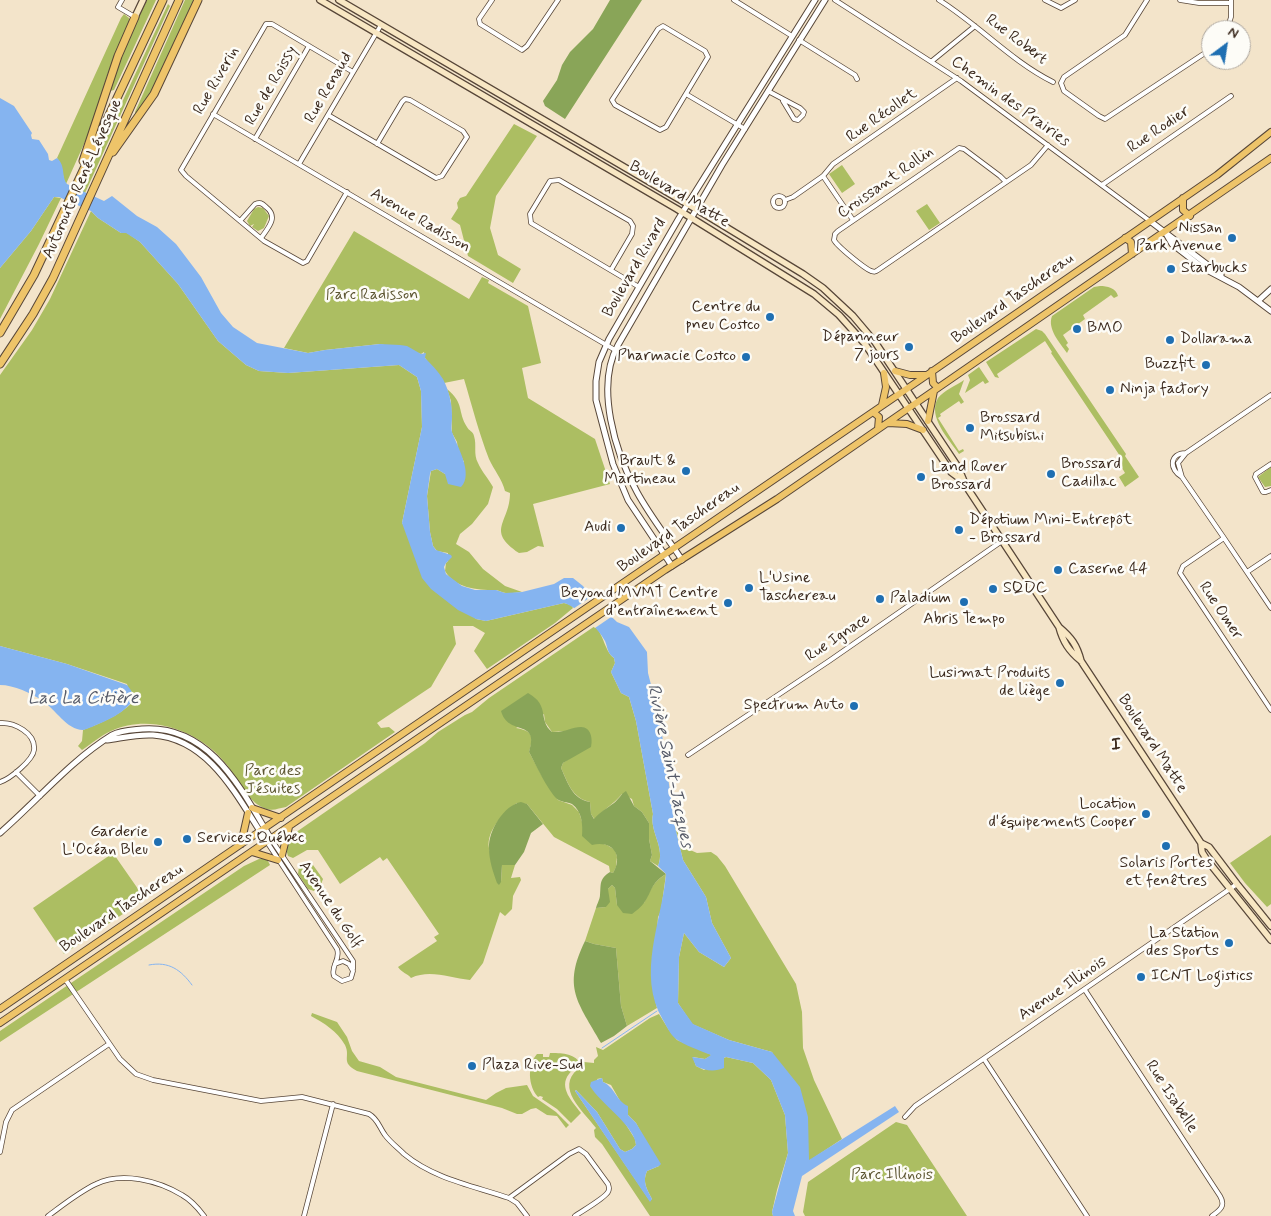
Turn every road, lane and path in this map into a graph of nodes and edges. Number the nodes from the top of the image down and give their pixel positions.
1 (122, 0) edge
2 (143, 0) edge
3 (164, 0) edge
4 (179, 0) edge
5 (198, 0) edge
6 (320, 0) edge
7 (339, 0) edge
8 (492, 0) edge
9 (558, 0) edge
10 (734, 0) edge
11 (814, 0) edge
12 (825, 0) edge
13 (835, 0) edge
14 (939, 0) edge
15 (1045, 0) edge
16 (1075, 0) edge
17 (1147, 0) edge
18 (1180, 0) edge
19 (1231, 2) edge
20 (135, 17) junction
21 (1230, 20) edge
22 (381, 25) junction
23 (975, 26) junction
24 (376, 33) junction
25 (792, 36) junction
26 (799, 40) junction
27 (309, 46) junction
28 (1201, 56) edge
29 (932, 61) junction
30 (1180, 61) dead end
31 (1184, 67) junction
32 (353, 72) junction
33 (957, 78) junction
34 (857, 79) dead end
35 (1053, 82) dead end
36 (768, 91) junction
37 (686, 94) junction
38 (1231, 96) dead end
39 (783, 101) junction
40 (213, 114) junction
41 (328, 115) junction
42 (738, 124) junction
43 (744, 129) junction
44 (1271, 132) edge
45 (255, 139) junction
46 (377, 144) junction
47 (1048, 145) junction
48 (1271, 158) edge
49 (106, 162) junction
50 (299, 164) junction
51 (823, 176) junction
52 (1006, 182) junction
53 (1102, 185) junction
54 (75, 188) junction
55 (347, 192) junction
56 (1183, 198) junction
57 (785, 200) dead end
58 (688, 204) junction
59 (696, 209) junction
60 (683, 213) junction
61 (1190, 216) junction
62 (692, 218) junction
63 (853, 220) junction
64 (240, 221) junction
65 (1150, 221) junction
66 (1165, 232) junction
67 (261, 238) junction
68 (1125, 238) junction
69 (1132, 254) junction
70 (612, 270) junction
71 (639, 287) junction
72 (1271, 289) edge
73 (1258, 301) junction
74 (1271, 311) edge
75 (0, 333) edge
76 (606, 344) junction
77 (615, 350) junction
78 (0, 364) edge
79 (895, 371) junction
80 (884, 373) junction
81 (929, 373) junction
82 (907, 389) junction
83 (936, 390) junction
84 (899, 394) junction
85 (1271, 395) edge
86 (916, 403) junction
87 (882, 406) junction
88 (909, 408) junction
89 (873, 412) junction
90 (928, 420) junction
91 (888, 423) junction
92 (878, 429) junction
93 (923, 430) junction
94 (1271, 464) edge
95 (963, 481) junction
96 (1271, 490) edge
97 (1224, 538) junction
98 (1002, 541) junction
99 (674, 549) junction
100 (665, 556) junction
101 (1271, 556) edge
102 (682, 560) junction
103 (672, 566) junction
104 (1247, 572) junction
105 (1271, 608) edge
106 (1271, 710) edge
107 (0, 723) edge
108 (688, 755) dead end
109 (16, 772) junction
110 (0, 782) edge
111 (40, 796) junction
112 (250, 811) junction
113 (281, 818) junction
114 (289, 826) junction
115 (262, 830) junction
116 (0, 833) edge
117 (269, 840) junction
118 (1201, 843) junction
119 (242, 844) junction
120 (252, 852) junction
121 (280, 858) junction
122 (1237, 884) junction
123 (1230, 889) junction
124 (1271, 926) edge
125 (1271, 940) edge
126 (335, 964) junction
127 (353, 971) junction
128 (65, 979) junction
129 (1085, 990) junction
130 (0, 1009) edge
131 (0, 1023) edge
132 (110, 1044) junction
133 (984, 1059) junction
134 (333, 1104) junction
135 (905, 1117) dead end
136 (0, 1152) edge
137 (510, 1198) junction
138 (48, 1216) edge
139 (204, 1216) edge
140 (304, 1216) edge
141 (527, 1216) edge
142 (575, 1216) edge
143 (1087, 1216) edge
144 (1212, 1216) edge

1 - 20 street
2 - 20 main road
3 - 54 highway, Autoroute René-Lévesque
4 - 49 highway, Autoroute René-Lévesque
5 - 49 highway
6 - 24 main road, Boulevard Matte
7 - 22 main road, Boulevard Matte
8 - 9 street
10 - 25 street
11 - 25 street, Boulevard Rivard
12 - 26 street, Boulevard Rivard
13 - 29 street, Chemin des Prairies
14 - 23 street, Rue Robert
15 - 16 street
17 - 31 street
18 - 19 street
19 - 21 street
20 - 54 highway
22 - 24 street, Rue Renaud
22 - 58 main road, Boulevard Matte
23 - 29 street
23 - 35 street, Rue Robert
24 - 32 street, Rue Renaud
24 - 60 main road, Boulevard Matte
25 - 42 street, Boulevard Rivard
26 - 34 street
26 - 36 street, Boulevard Rivard
27 - 32 street, Rue Riverin
27 - 40 street, Rue Riverin
27 - 45 street, Rue de Roissy
28 - 31 street
29 - 33 street, Chemin des Prairies
30 - 31 street
32 - 41 street, Rue Renaud
33 - 47 street, Chemin des Prairies
33 - 51 street, Rue Récollet
36 - 39 street
36 - 43 street, Boulevard Rivard
37 - 37 street
37 - 42 street
38 - 53 street, Rue Rodier
39 - 39 street
40 - 45 street, Avenue Radisson
40 - 64 street, Rue Riverin
41 - 46 street
41 - 50 street, Rue Renaud
42 - 43 street
42 - 58 street, Boulevard Rivard
43 - 59 street, Boulevard Rivard
44 - 56 main road, Boulevard Taschereau
45 - 50 street, Avenue Radisson
46 - 46 street
47 - 52 street, Croissant Rollin
47 - 53 street, Chemin des Prairies
48 - 61 main road, Boulevard Taschereau
49 - 78 highway, Autoroute René-Lévesque
50 - 55 street, Avenue Radisson
51 - 57 street, Rue Récollet
51 - 63 street
52 - 63 street, Croissant Rollin
52 - 63 street, Croissant Rollin
53 - 65 street, Chemin des Prairies
54 - 75 highway, Autoroute René-Lévesque
55 - 67 street, Rue Riverin
55 - 76 street, Avenue Radisson
56 - 61 main road
56 - 65 main road, Boulevard Taschereau
58 - 59 main road, Boulevard Matte
58 - 60 street, Boulevard Rivard
59 - 62 street, Boulevard Rivard
59 - 79 main road, Boulevard Matte
60 - 62 main road, Boulevard Matte
60 - 71 street, Boulevard Rivard
61 - 66 main road, Boulevard Taschereau
62 - 77 street, Boulevard Rivard
62 - 80 main road, Boulevard Matte
64 - 67 street, Rue Riverin
64 - 67 street
65 - 66 street, Chemin des Prairies
65 - 68 main road, Boulevard Taschereau
66 - 69 main road, Boulevard Taschereau
66 - 73 street, Chemin des Prairies
68 - 69 main road
68 - 81 main road, Boulevard Taschereau
69 - 83 main road, Boulevard Taschereau
70 - 70 street
70 - 71 street
71 - 76 street, Boulevard Rivard
72 - 73 street
73 - 74 street, Chemin des Prairies
76 - 77 street, Avenue Radisson
76 - 100 street, Boulevard Rivard
77 - 99 street, Boulevard Rivard
79 - 81 main road
79 - 82 main road, Boulevard Matte
80 - 84 main road, Boulevard Matte
80 - 87 main road
81 - 82 main road, Boulevard Taschereau
81 - 83 main road
82 - 84 main road, Boulevard Taschereau
82 - 86 main road, Boulevard Matte
83 - 86 main road, Boulevard Taschereau
83 - 90 main road
84 - 87 main road, Boulevard Taschereau
84 - 88 main road, Boulevard Matte
85 - 97 street
86 - 88 main road, Boulevard Taschereau
86 - 90 main road, Boulevard Matte
87 - 89 main road, Boulevard Taschereau
88 - 91 main road, Boulevard Taschereau
88 - 93 main road, Boulevard Matte
89 - 92 main road
89 - 99 main road, Boulevard Taschereau
90 - 95 main road, Boulevard Matte
91 - 92 main road, Boulevard Taschereau
91 - 93 main road
92 - 102 main road, Boulevard Taschereau
93 - 95 main road, Boulevard Matte
94 - 96 street
95 - 98 main road, Boulevard Matte
97 - 104 street
97 - 106 street, Rue Omer
98 - 108 street, Rue Ignace
98 - 118 main road, Boulevard Matte
99 - 100 main road, Boulevard Taschereau
99 - 102 street, Boulevard Rivard
100 - 103 street, Boulevard Rivard
100 - 113 main road, Boulevard Taschereau
101 - 104 street
102 - 103 main road, Boulevard Taschereau
103 - 114 main road, Boulevard Taschereau
104 - 105 street
107 - 109 street
109 - 110 street
109 - 111 street
111 - 112 street, Avenue du Golf
111 - 116 street
112 - 113 main road
112 - 115 street, Avenue du Golf
112 - 119 main road
113 - 115 main road, Boulevard Taschereau
114 - 117 main road, Boulevard Taschereau
114 - 121 main road
115 - 117 street, Avenue du Golf
115 - 119 main road, Boulevard Taschereau
117 - 120 main road, Boulevard Taschereau
117 - 121 street, Avenue du Golf
118 - 122 main road, Boulevard Matte
118 - 123 main road, Boulevard Matte
119 - 130 main road, Boulevard Taschereau
120 - 121 main road
120 - 128 main road, Boulevard Taschereau
121 - 126 street, Avenue du Golf
121 - 127 street, Avenue du Golf
122 - 123 street, Avenue Illinois
122 - 124 main road, Boulevard Matte
123 - 125 main road, Boulevard Matte
123 - 129 street, Avenue Illinois
126 - 127 street, Avenue du Golf
126 - 127 street, Avenue du Golf
128 - 131 main road, Boulevard Taschereau
128 - 132 street
129 - 133 street, Avenue Illinois
129 - 144 street, Rue Isabelle
132 - 134 street
132 - 136 street
133 - 135 street, Avenue Illinois
133 - 143 street
134 - 137 street
134 - 140 street
137 - 141 street
137 - 142 street
138 - 139 street

